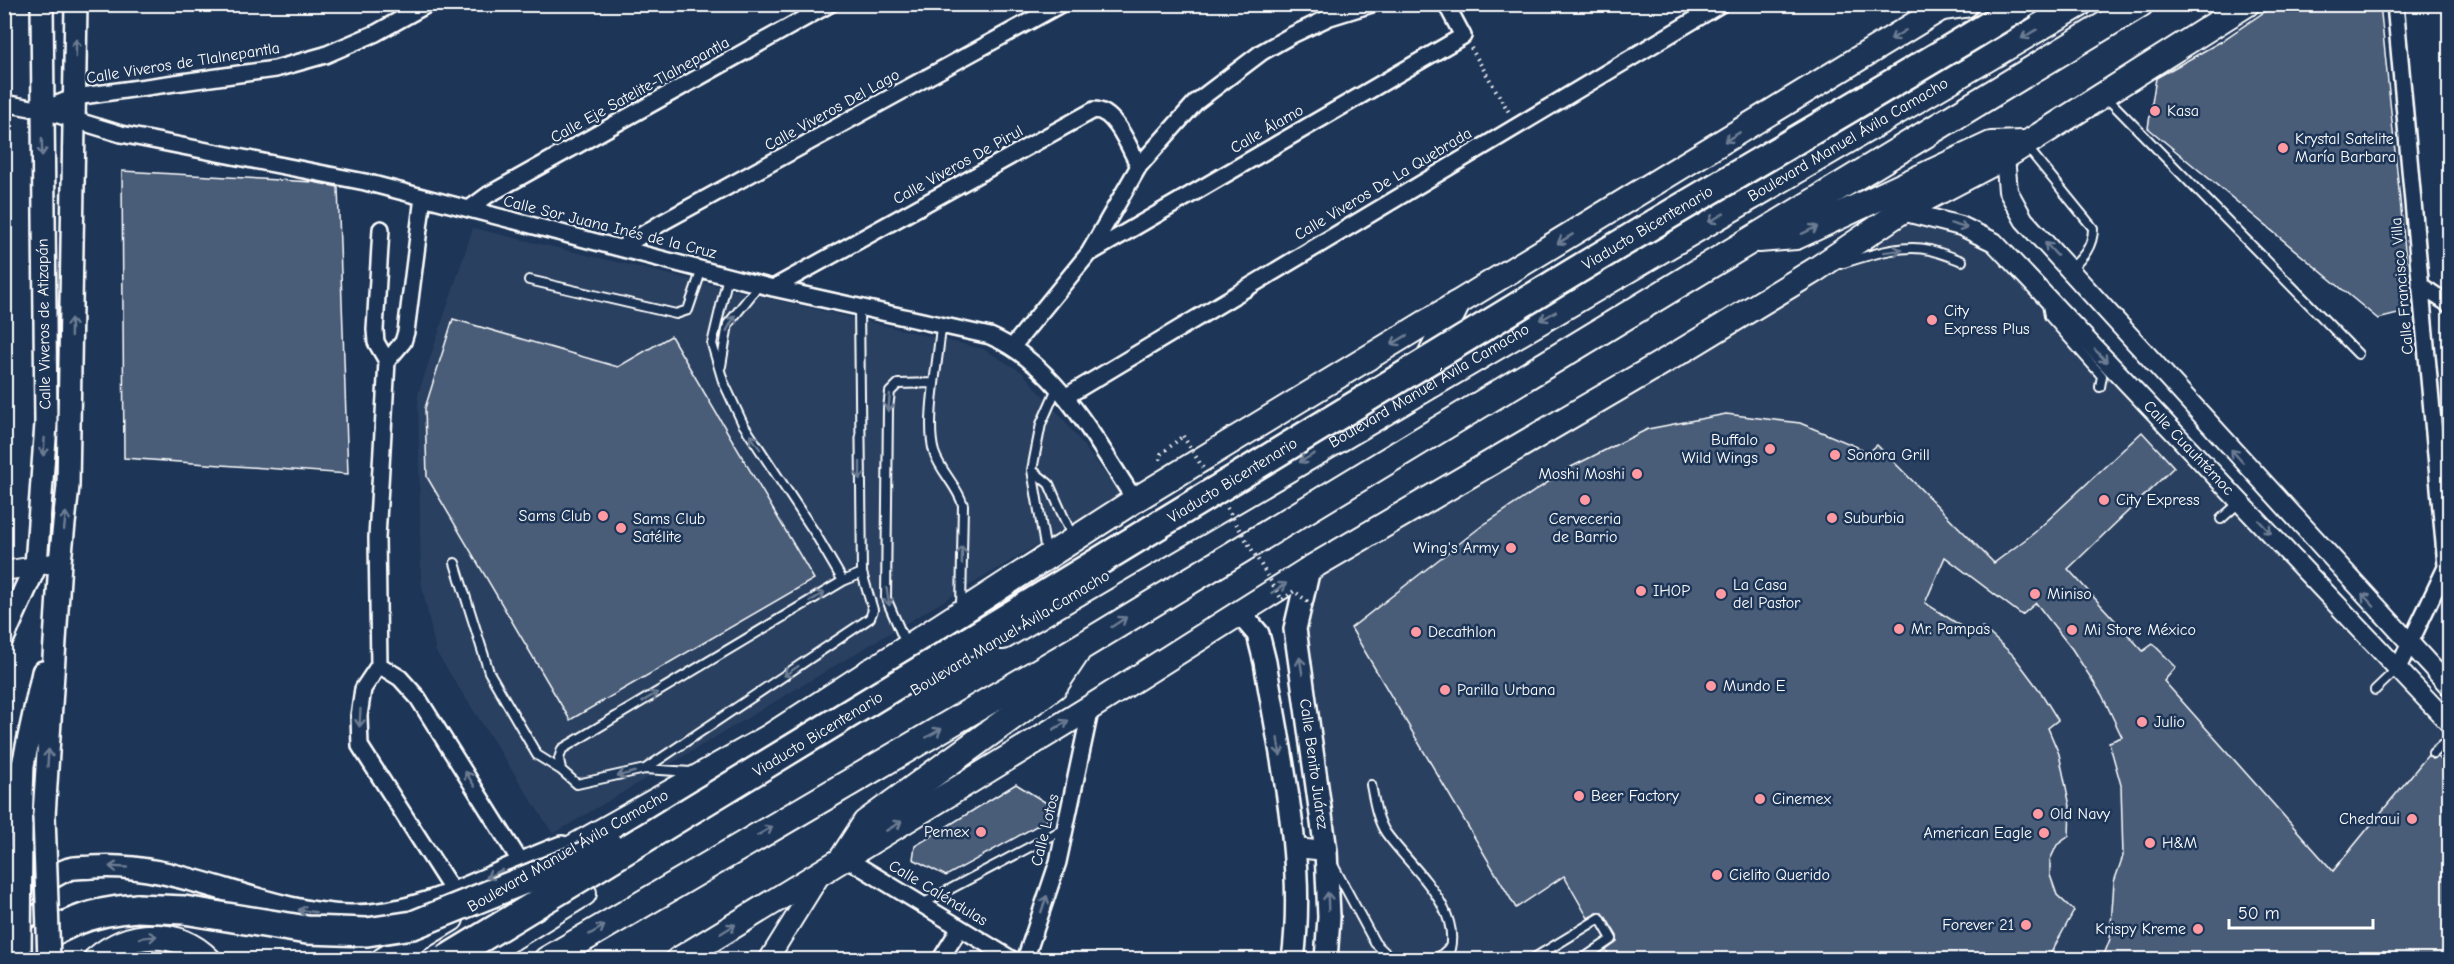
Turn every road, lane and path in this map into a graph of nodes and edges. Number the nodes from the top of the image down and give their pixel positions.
1 (42, 4) edge
2 (76, 4) edge
3 (428, 4) edge
4 (830, 4) edge
5 (1061, 4) edge
6 (1372, 4) edge
7 (1446, 4) edge
8 (1721, 4) edge
9 (2024, 4) edge
10 (2079, 4) edge
11 (2140, 4) edge
12 (2247, 4) edge
13 (2395, 4) edge
14 (1952, 5) edge
15 (1463, 36) junction
16 (2103, 94) junction
17 (75, 97) junction
18 (4, 103) edge
19 (42, 110) junction
20 (75, 121) junction
21 (1517, 125) junction
22 (2015, 150) junction
23 (1140, 166) junction
24 (423, 197) junction
25 (468, 209) junction
26 (1902, 212) junction
27 (381, 229) dead end
28 (1753, 240) junction
29 (621, 248) junction
30 (1089, 253) junction
31 (1962, 261) dead end
32 (702, 269) junction
33 (1815, 270) junction
34 (2070, 270) junction
35 (728, 276) junction
36 (528, 280) dead end
37 (2420, 285) junction
38 (766, 286) junction
39 (2046, 298) junction
40 (1456, 305) junction
41 (2450, 305) edge
42 (860, 307) junction
43 (941, 325) junction
44 (1014, 346) junction
45 (2358, 354) dead end
46 (387, 361) junction
47 (720, 370) junction
48 (934, 383) junction
49 (2100, 387) dead end
50 (1061, 393) junction
51 (1410, 397) junction
52 (1161, 454) dead end
53 (1032, 470) junction
54 (1208, 477) dead end
55 (2262, 483) junction
56 (1221, 498) dead end
57 (1136, 500) junction
58 (2241, 502) junction
59 (2221, 519) dead end
60 (1074, 540) junction
61 (1047, 557) junction
62 (60, 562) junction
63 (2448, 562) edge
64 (455, 563) dead end
65 (36, 565) junction
66 (1309, 569) junction
67 (4, 571) edge
68 (862, 573) junction
69 (843, 581) junction
70 (58, 606) junction
71 (1316, 608) dead end
72 (961, 613) junction
73 (1240, 613) junction
74 (4, 636) edge
75 (2408, 644) junction
76 (907, 646) junction
77 (1080, 648) junction
78 (379, 665) junction
79 (2398, 668) junction
80 (948, 669) junction
81 (870, 672) junction
82 (2450, 687) edge
83 (2375, 690) dead end
84 (1091, 707) junction
85 (2450, 724) edge
86 (2450, 738) edge
87 (2433, 753) dead end
88 (645, 769) junction
89 (561, 770) junction
90 (705, 772) junction
91 (1371, 785) dead end
92 (691, 813) junction
93 (1066, 828) junction
94 (588, 837) junction
95 (1296, 848) junction
96 (1326, 851) junction
97 (520, 861) junction
98 (834, 863) junction
99 (454, 893) junction
100 (922, 904) junction
101 (4, 912) edge
102 (960, 928) junction
103 (1453, 945) junction
104 (18, 960) edge
105 (49, 960) edge
106 (95, 960) edge
107 (209, 960) edge
108 (383, 960) edge
109 (445, 960) edge
110 (474, 960) edge
111 (547, 960) edge
112 (678, 960) edge
113 (768, 960) edge
114 (940, 960) edge
115 (1013, 960) edge
116 (1025, 960) edge
117 (1293, 960) edge
118 (1326, 960) edge
119 (1393, 960) edge
120 (1436, 960) edge
121 (1446, 960) edge
122 (1532, 960) edge
123 (1581, 960) edge

1 - 19 main road, Calle Viveros de Atizapán
17 -> 2 main road, Calle Viveros de Atizapán
3 - 17 street, Calle Viveros de Tlalnepantla
4 - 25 street, Calle Eje Satelite-Tlalnepantla
5 - 29 street, Calle Viveros Del Lago
6 - 23 street
7 - 15 street
8 - 21 street, Calle Viveros De La Quebrada
9 - 92 highway, Viaducto Bicentenario, bridge
10 -> 51 highway, Boulevard Manuel Ávila Camacho
11 - 28 highway, Boulevard Manuel Ávila Camacho
12 - 16 main road
13 - 37 street, Calle Francisco Villa
14 -> 40 main road, Boulevard Manuel Ávila Camacho
15 - 21 path
15 - 30 street, Calle Álamo
16 - 22 main road
16 - 45 lane
17 - 19 street, Calle Viveros de Tlalnepantla
17 - 20 main road, Calle Viveros de Atizapán
18 - 19 street, Calle Sor Juana Inés de la Cruz
19 - 20 street, Calle Sor Juana Inés de la Cruz
19 -> 65 main road, Calle Viveros de Atizapán
20 - 24 street, Calle Sor Juana Inés de la Cruz
62 -> 20 main road, Calle Viveros de Atizapán
21 - 50 street, Calle Viveros De La Quebrada
22 - 26 main road
28 -> 22 highway
34 -> 22 street, Calle Cuauhtémoc
22 - 34 lane
23 - 30 street
23 - 38 street, Calle Viveros De Pirul
24 - 25 street, Calle Sor Juana Inés de la Cruz
24 - 46 street
25 - 29 street, Calle Sor Juana Inés de la Cruz
26 - 33 main road
26 -> 39 street, Calle Cuauhtémoc
27 - 46 street
77 -> 28 highway, Boulevard Manuel Ávila Camacho
29 - 32 street, Calle Sor Juana Inés de la Cruz
30 - 44 street
33 -> 31 lane
32 - 35 street, Calle Sor Juana Inés de la Cruz
32 - 36 lane
33 - 66 main road
55 -> 34 street, Calle Cuauhtémoc
35 - 38 street, Calle Sor Juana Inés de la Cruz
35 - 47 lane
37 - 41 street
37 - 63 street, Calle Francisco Villa
38 - 42 street, Calle Sor Juana Inés de la Cruz
47 -> 38 lane
39 - 49 lane
39 -> 58 street, Calle Cuauhtémoc
40 - 51 highway
40 -> 57 main road, Boulevard Manuel Ávila Camacho
42 - 43 street, Calle Sor Juana Inés de la Cruz
42 -> 68 lane
43 - 44 street, Calle Sor Juana Inés de la Cruz
43 - 48 lane
44 - 50 street, Calle Sor Juana Inés de la Cruz
46 - 78 street
69 -> 47 lane
72 -> 48 lane
48 -> 76 lane
50 - 53 lane
50 - 57 street, Calle Sor Juana Inés de la Cruz
51 -> 80 highway, Boulevard Manuel Ávila Camacho
52 - 54 path, bridge
53 - 60 lane
53 - 61 lane
55 - 58 street
75 -> 55 street, Calle Cuauhtémoc
56 - 71 path, bridge
57 - 60 main road, Boulevard Manuel Ávila Camacho
58 - 59 lane
58 -> 79 street, Calle Cuauhtémoc
60 - 61 main road, Boulevard Manuel Ávila Camacho
61 - 72 main road, Boulevard Manuel Ávila Camacho
62 - 65 street
62 - 70 main road, Calle Viveros de Atizapán
63 - 75 street
64 - 89 lane
65 - 67 street
65 - 74 main road, Calle Viveros de Atizapán
73 -> 66 main road
96 -> 66 main road, Calle Benito Juárez
68 - 69 lane
68 -> 88 lane
89 -> 69 lane
70 - 104 main road, Calle Viveros de Atizapán, bridge
105 -> 70 main road, Calle Viveros de Atizapán, bridge
72 - 76 main road, Boulevard Manuel Ávila Camacho
73 - 84 main road
73 -> 95 main road, Calle Benito Juárez
75 - 79 street
75 - 82 street, Calle Cuauhtémoc
76 - 81 main road, Boulevard Manuel Ávila Camacho
77 - 98 highway
111 -> 77 highway, Boulevard Manuel Ávila Camacho
97 -> 78 street
78 -> 99 street
79 - 83 lane
79 - 85 street, Calle Cuauhtémoc
80 - 81 highway
80 - 110 highway, Boulevard Manuel Ávila Camacho
81 - 90 main road, Boulevard Manuel Ávila Camacho
84 - 93 street, Calle Lotos
98 -> 84 main road
86 - 87 lane
88 -> 89 lane
88 - 90 lane
90 - 94 main road, Boulevard Manuel Ávila Camacho
91 - 103 lane
92 - 104 highway, bridge
92 - 109 highway, Viaducto Bicentenario, bridge
93 - 100 lane
116 -> 93 street, Calle Lotos
94 - 97 main road
94 - 108 main road, Boulevard Manuel Ávila Camacho
95 - 96 street
95 - 117 main road, Calle Benito Juárez
118 -> 96 main road, Calle Benito Juárez
96 - 119 lane
97 -> 99 main road
98 - 100 street, Calle Caléndulas
112 -> 98 main road
98 - 113 street
99 -> 101 main road
100 - 102 street, Calle Caléndulas
102 - 114 street
102 - 115 street, Calle Caléndulas
103 - 120 lane
103 - 121 lane
106 -> 107 main road
122 - 123 lane

